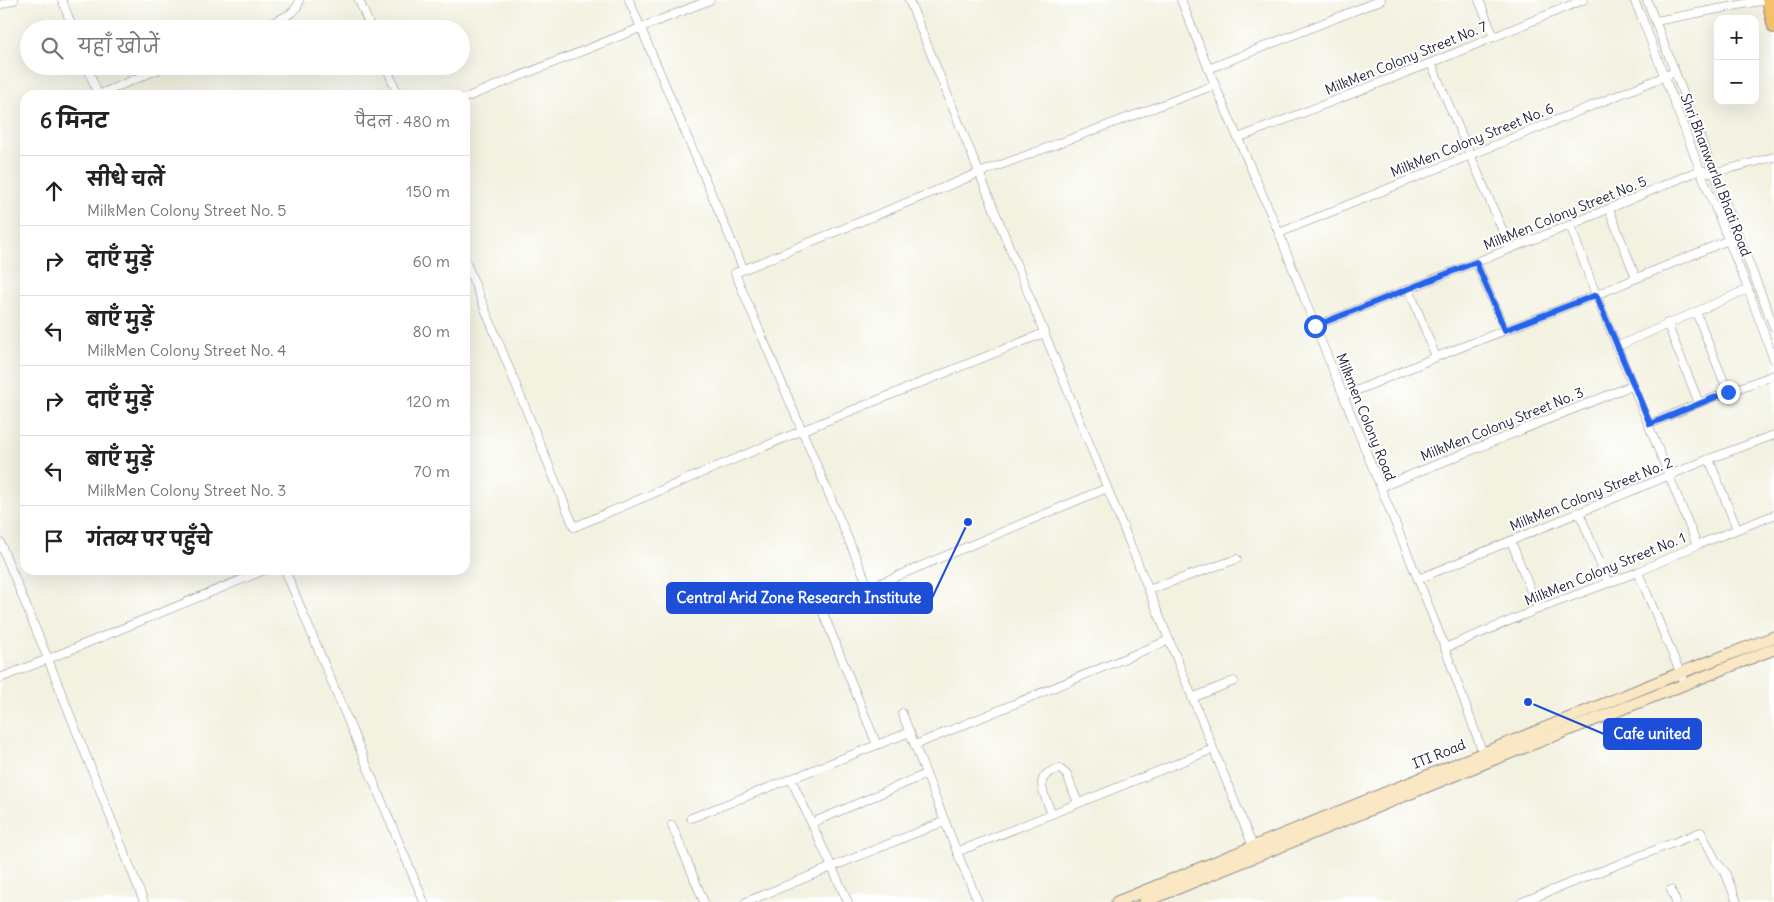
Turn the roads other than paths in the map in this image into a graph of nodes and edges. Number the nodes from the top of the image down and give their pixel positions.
1 (14, 0) edge
2 (62, 0) edge
3 (299, 0) edge
4 (359, 0) edge
5 (629, 0) edge
6 (710, 0) edge
7 (909, 0) edge
8 (1181, 0) edge
9 (1381, 0) edge
10 (1479, 0) edge
11 (1583, 0) edge
12 (1634, 0) edge
13 (1647, 0) edge
14 (1766, 0) edge
15 (0, 6) edge
16 (70, 20) edge
17 (276, 20) edge
18 (367, 20) edge
19 (1656, 21) junction
20 (1774, 27) edge
21 (639, 28) junction
22 (1494, 37) junction
23 (1431, 63) junction
24 (1208, 69) junction
25 (1675, 72) junction
26 (90, 75) edge
27 (145, 75) edge
28 (390, 75) edge
29 (1664, 76) junction
30 (1215, 85) junction
31 (96, 90) edge
32 (110, 90) edge
33 (396, 90) edge
34 (470, 96) edge
35 (1238, 138) junction
36 (1471, 154) junction
37 (1774, 157) edge
38 (1700, 170) junction
39 (979, 173) junction
40 (1713, 173) junction
41 (1609, 209) junction
42 (1570, 225) junction
43 (1279, 233) junction
44 (1738, 236) junction
45 (1728, 241) junction
46 (1510, 248) junction
47 (1476, 262) junction
48 (743, 268) junction
49 (470, 272) edge
50 (1636, 278) junction
51 (1409, 289) junction
52 (1748, 289) junction
53 (1596, 295) junction
54 (1696, 312) junction
55 (1667, 323) junction
56 (1315, 326) junction
57 (1774, 326) edge
58 (1505, 330) junction
59 (1044, 333) junction
60 (1618, 346) junction
61 (1436, 357) junction
62 (1774, 360) edge
63 (1774, 375) edge
64 (1633, 385) junction
65 (1728, 392) junction
66 (1344, 396) junction
67 (1699, 403) junction
68 (1650, 424) junction
69 (802, 431) junction
70 (1774, 434) edge
71 (1709, 459) junction
72 (1669, 476) junction
73 (1381, 487) junction
74 (1107, 488) junction
75 (1579, 512) junction
76 (1774, 515) edge
77 (1737, 529) junction
78 (1511, 541) junction
79 (0, 542) edge
80 (1697, 545) junction
81 (1237, 559) dead end
82 (1638, 572) junction
83 (253, 575) edge
84 (287, 575) edge
85 (1418, 579) junction
86 (1608, 583) junction
87 (869, 588) junction
88 (1148, 590) junction
89 (1538, 609) junction
90 (1774, 637) edge
91 (1169, 640) junction
92 (1445, 648) junction
93 (1774, 649) edge
94 (48, 659) junction
95 (0, 678) edge
96 (1682, 679) junction
97 (1234, 681) dead end
98 (1192, 698) junction
99 (902, 713) dead end
100 (910, 732) junction
101 (877, 745) junction
102 (915, 745) junction
103 (1213, 749) junction
104 (1485, 758) junction
105 (926, 774) junction
106 (791, 779) junction
107 (1078, 803) junction
108 (1052, 814) junction
109 (691, 818) dead end
110 (945, 821) junction
111 (812, 823) junction
112 (672, 824) dead end
113 (1254, 851) junction
114 (957, 852) junction
115 (832, 867) junction
116 (1671, 890) dead end
117 (144, 902) edge
118 (424, 902) edge
119 (704, 902) edge
120 (746, 902) edge
121 (848, 902) edge
122 (978, 902) edge
123 (1117, 902) edge
124 (1144, 902) edge
125 (1522, 902) edge
126 (1676, 902) edge
127 (1737, 902) edge

1 - 15 street
2 - 16 street
3 - 17 street
4 - 18 street
5 - 21 street
6 - 21 street
7 - 39 street
8 - 24 street, Milkmen Colony Road
9 - 24 street
10 - 22 street
11 - 22 street, MilkMen Colony Street No. 7
12 - 29 street, Shri Bhanwarlal Bhati Road
13 - 19 street, Shri Bhanwarlal Bhati Road
14 - 19 street
14 - 20 main road
19 - 25 street, Shri Bhanwarlal Bhati Road
21 - 34 street
21 - 48 street
22 - 23 street, MilkMen Colony Street No. 7
23 - 35 street, MilkMen Colony Street No. 7
23 - 36 street
24 - 30 street, Milkmen Colony Road
25 - 29 street, MilkMen Colony Street No. 6
25 - 40 street, Shri Bhanwarlal Bhati Road
26 - 31 street
27 - 32 street
28 - 33 street
29 - 36 street, MilkMen Colony Street No. 6
29 - 38 street, Shri Bhanwarlal Bhati Road
30 - 35 street, Milkmen Colony Road
30 - 39 street
35 - 43 street, Milkmen Colony Road
36 - 43 street, MilkMen Colony Street No. 6
36 - 46 street
37 - 40 street
38 - 40 street
38 - 41 street, MilkMen Colony Street No. 5
38 - 45 street, Shri Bhanwarlal Bhati Road
39 - 48 street
39 - 59 street
40 - 44 street, Shri Bhanwarlal Bhati Road
41 - 42 street, MilkMen Colony Street No. 5
41 - 50 street
42 - 46 street, MilkMen Colony Street No. 5
42 - 53 street
43 - 56 street, Milkmen Colony Road
44 - 45 street
44 - 57 street, Shri Bhanwarlal Bhati Road
45 - 50 street
45 - 52 street, Shri Bhanwarlal Bhati Road
46 - 47 street, MilkMen Colony Street No. 5
47 - 51 street, MilkMen Colony Street No. 5
47 - 58 street
48 - 69 street
49 - 69 street
50 - 53 street
51 - 56 street, MilkMen Colony Street No. 5
51 - 61 street
52 - 54 street
52 - 62 street, Shri Bhanwarlal Bhati Road
53 - 58 street
53 - 60 street
54 - 55 street
54 - 65 street
55 - 60 street
55 - 67 street
56 - 66 street, Milkmen Colony Road
58 - 61 street
59 - 69 street
59 - 74 street
60 - 64 street
61 - 66 street
63 - 65 street
64 - 68 street
64 - 73 street, MilkMen Colony Street No. 3
65 - 67 street
66 - 73 street, Milkmen Colony Road
67 - 68 street
68 - 72 street
69 - 87 street
70 - 71 street, MilkMen Colony Street No. 2
71 - 72 street, MilkMen Colony Street No. 2
71 - 77 street
72 - 75 street, MilkMen Colony Street No. 2
72 - 80 street
73 - 85 street, Milkmen Colony Road
74 - 87 street
74 - 88 street
75 - 78 street, MilkMen Colony Street No. 2
75 - 86 street
76 - 77 street, MilkMen Colony Street No. 1
77 - 80 street, MilkMen Colony Street No. 1
78 - 85 street, MilkMen Colony Street No. 2
78 - 89 street
79 - 94 street
80 - 82 street, MilkMen Colony Street No. 1
81 - 88 street
82 - 86 street, MilkMen Colony Street No. 1
82 - 96 street
83 - 94 street
84 - 118 street
85 - 92 street, Milkmen Colony Road
86 - 89 street, MilkMen Colony Street No. 1
87 - 101 street
88 - 91 street
89 - 92 street, MilkMen Colony Street No. 1
90 - 96 street, ITI Road
91 - 98 street
91 - 102 street
92 - 104 street, Milkmen Colony Road
93 - 96 street, ITI Road
94 - 95 street
94 - 117 street
96 - 104 street, ITI Road
97 - 98 street
98 - 103 street
99 - 100 street
100 - 101 street
100 - 102 street
101 - 106 street
102 - 105 street
103 - 107 street
103 - 113 street
104 - 113 street, ITI Road
105 - 110 street
105 - 111 street
106 - 109 street
106 - 111 street
107 - 108 street
107 - 108 street
108 - 114 street
110 - 114 street
110 - 115 street
111 - 115 street
112 - 119 street
113 - 123 street, ITI Road
113 - 124 street, ITI Road
114 - 122 street
115 - 120 street
115 - 121 street
116 - 126 street
125 - 127 street

